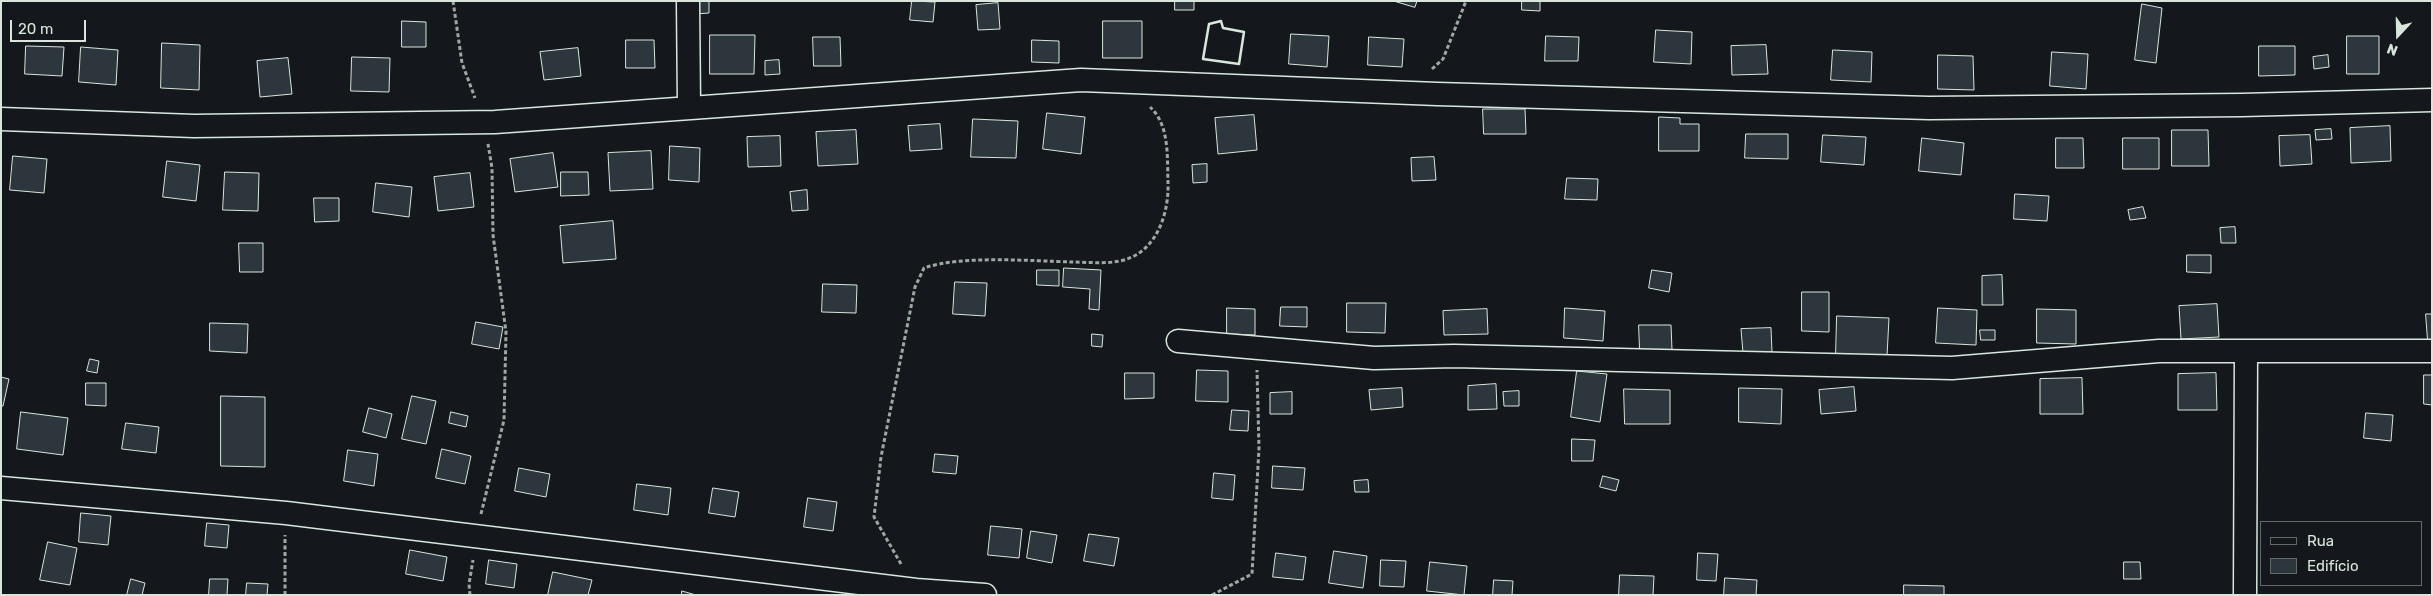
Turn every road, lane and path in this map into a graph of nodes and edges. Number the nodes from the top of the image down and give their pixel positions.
1 (453, 1) edge
2 (688, 1) edge
3 (1466, 1) edge
4 (1125, 82) junction
5 (1404, 93) junction
6 (2432, 100) edge
7 (689, 107) junction
8 (1, 119) edge
9 (484, 122) junction
10 (1178, 341) dead end
11 (1265, 348) junction
12 (2246, 351) junction
13 (2432, 351) edge
14 (1, 488) edge
15 (286, 513) junction
16 (476, 536) junction
17 (916, 590) junction
18 (285, 595) edge
19 (470, 595) edge
20 (985, 595) edge
21 (1212, 595) edge
22 (2245, 595) edge

1 - 9 path
2 - 7 street
3 - 5 path
4 - 5 street
4 - 7 street
4 - 17 path
5 - 6 street
7 - 9 street
8 - 9 street
9 - 16 path
10 - 11 street
11 - 12 street
11 - 21 path
12 - 13 street
12 - 22 street
14 - 15 street
15 - 16 street
15 - 18 path
16 - 17 street
16 - 19 path
17 - 20 street

